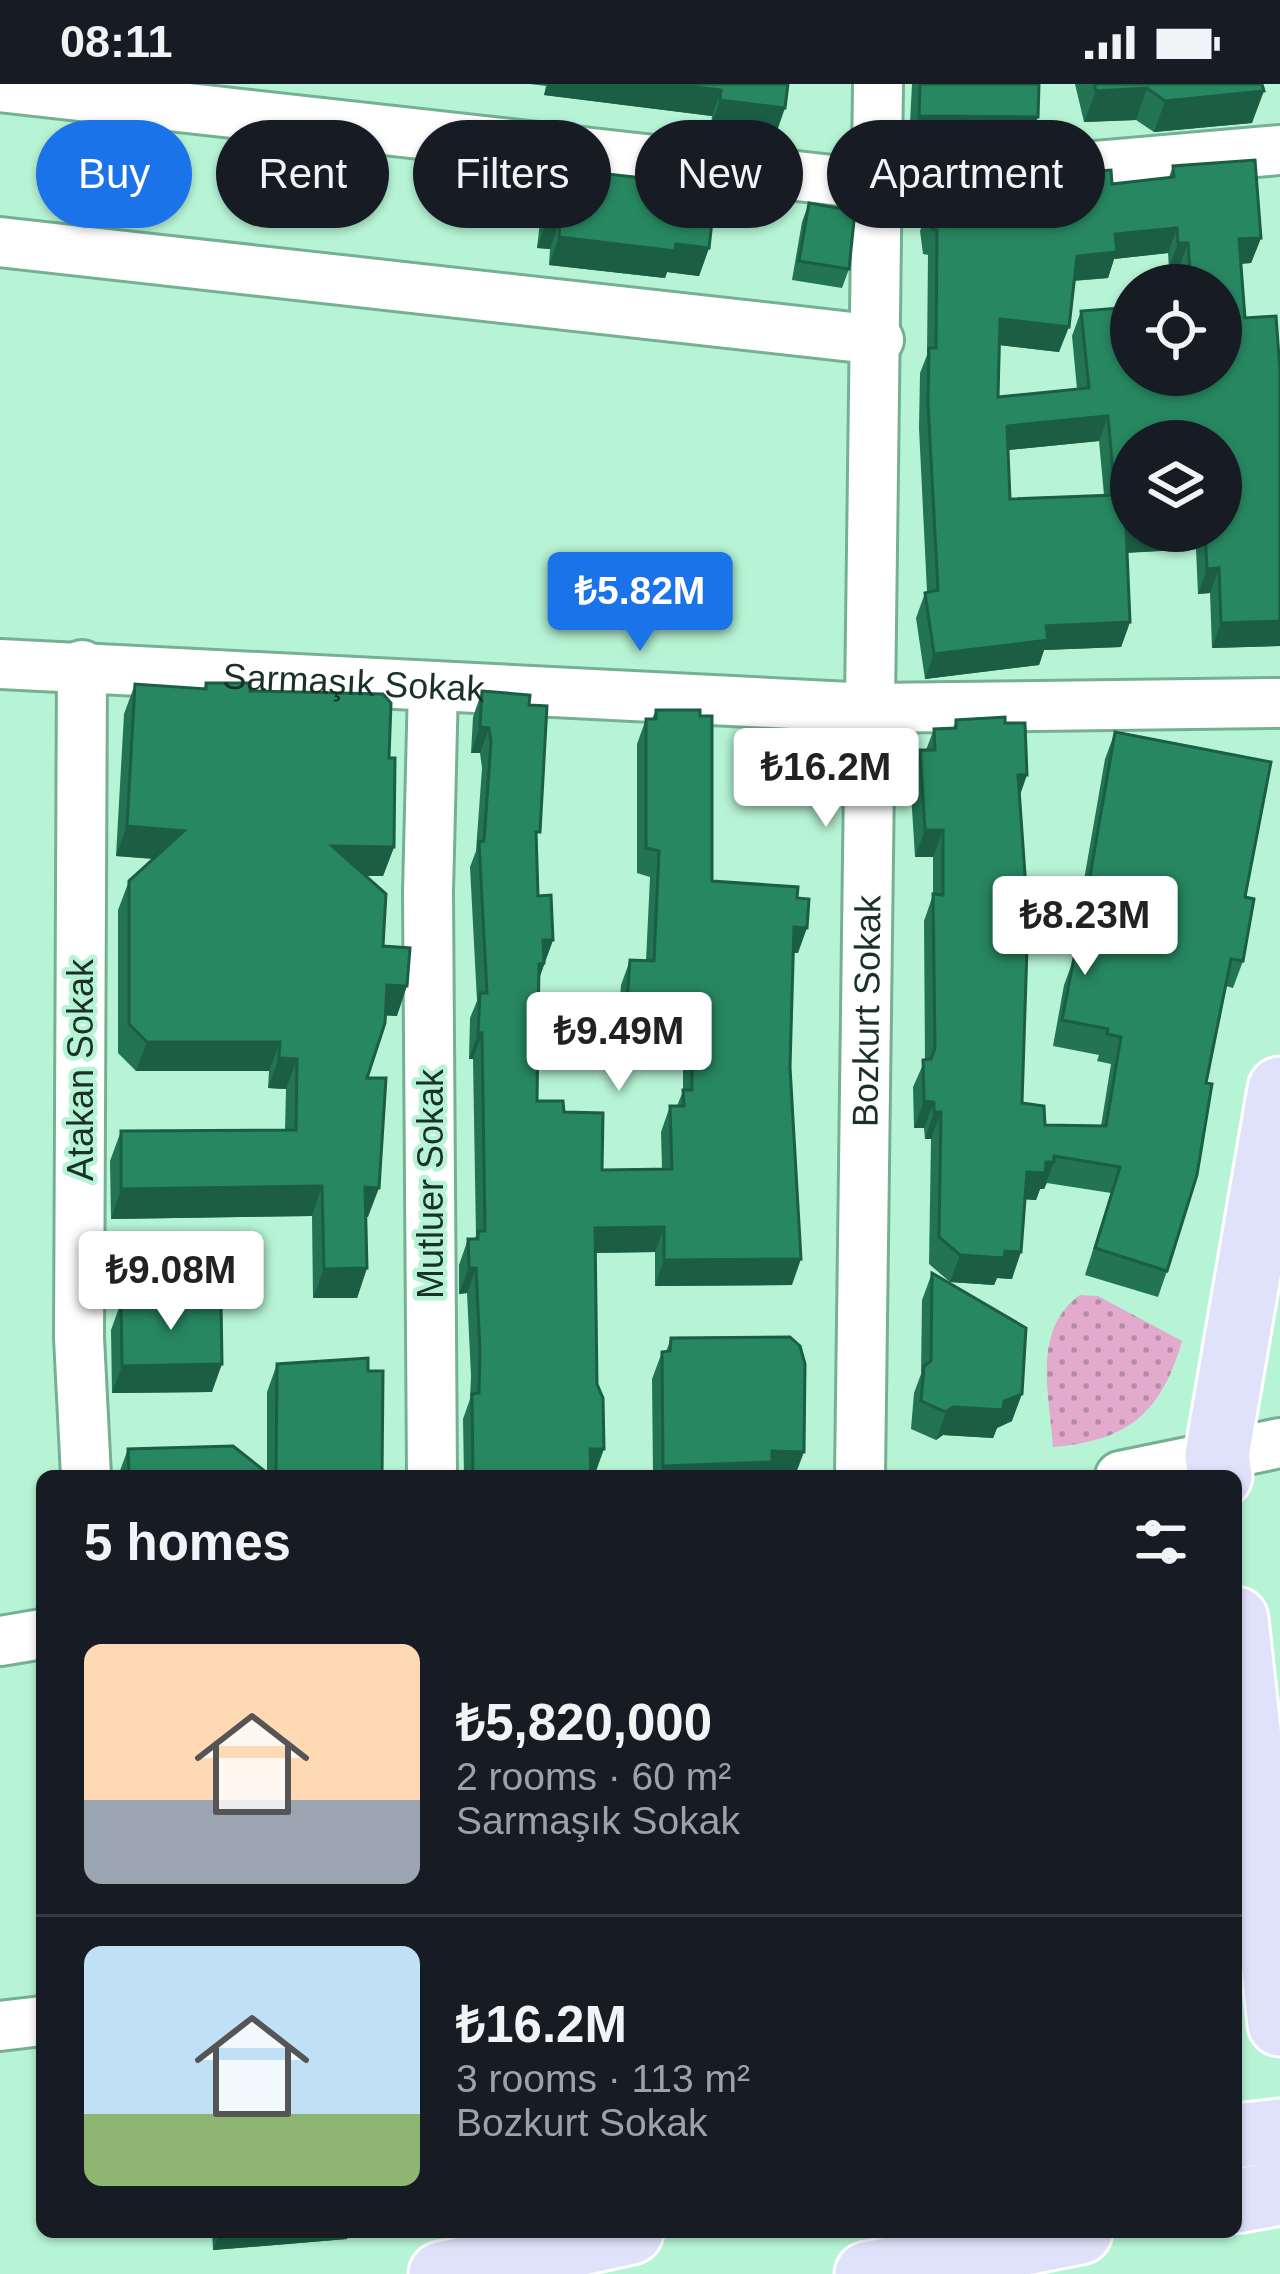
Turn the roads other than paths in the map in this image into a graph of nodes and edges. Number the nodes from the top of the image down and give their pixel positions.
1 (878, 84) edge
2 (0, 88) edge
3 (878, 120) edge
4 (1280, 150) edge
5 (1105, 165) edge
6 (827, 179) edge
7 (878, 228) edge
8 (0, 242) edge
9 (879, 340) junction
10 (0, 664) edge
11 (82, 665) junction
12 (433, 686) junction
13 (1280, 703) edge
14 (870, 708) junction
15 (1280, 1089) edge
16 (1280, 1444) edge
17 (1219, 1465) edge
18 (86, 1470) edge
19 (432, 1470) edge
20 (860, 1470) edge
21 (1174, 1470) edge
22 (36, 1635) edge
23 (0, 1641) edge
24 (1242, 1678) edge
25 (1259, 1847) edge
26 (36, 2021) edge
27 (1280, 2024) edge
28 (0, 2026) edge
29 (1280, 2131) edge
30 (1242, 2135) edge
31 (1280, 2193) edge
32 (1242, 2200) edge
33 (445, 2238) edge
34 (604, 2238) edge
35 (1050, 2238) edge
36 (445, 2273) edge
37 (867, 2274) edge

1 - 3 street, Bozkurt Sokak
2 - 6 street
4 - 5 street
7 - 9 street, Bozkurt Sokak
8 - 9 street
9 - 14 street, Bozkurt Sokak
10 - 11 street, Sarmaşık Sokak
11 - 12 street, Sarmaşık Sokak
11 - 18 street, Atakan Sokak
12 - 14 street, Sarmaşık Sokak
12 - 19 street, Mutluer Sokak
13 - 14 street, Sarmaşık Sokak
14 - 20 street, Bozkurt Sokak
15 - 17 main road
16 - 17 street
17 - 21 street
22 - 23 street
24 - 25 main road
25 - 27 main road
26 - 28 street
29 - 30 main road
31 - 32 main road
33 - 36 street
34 - 36 main road
35 - 37 main road

